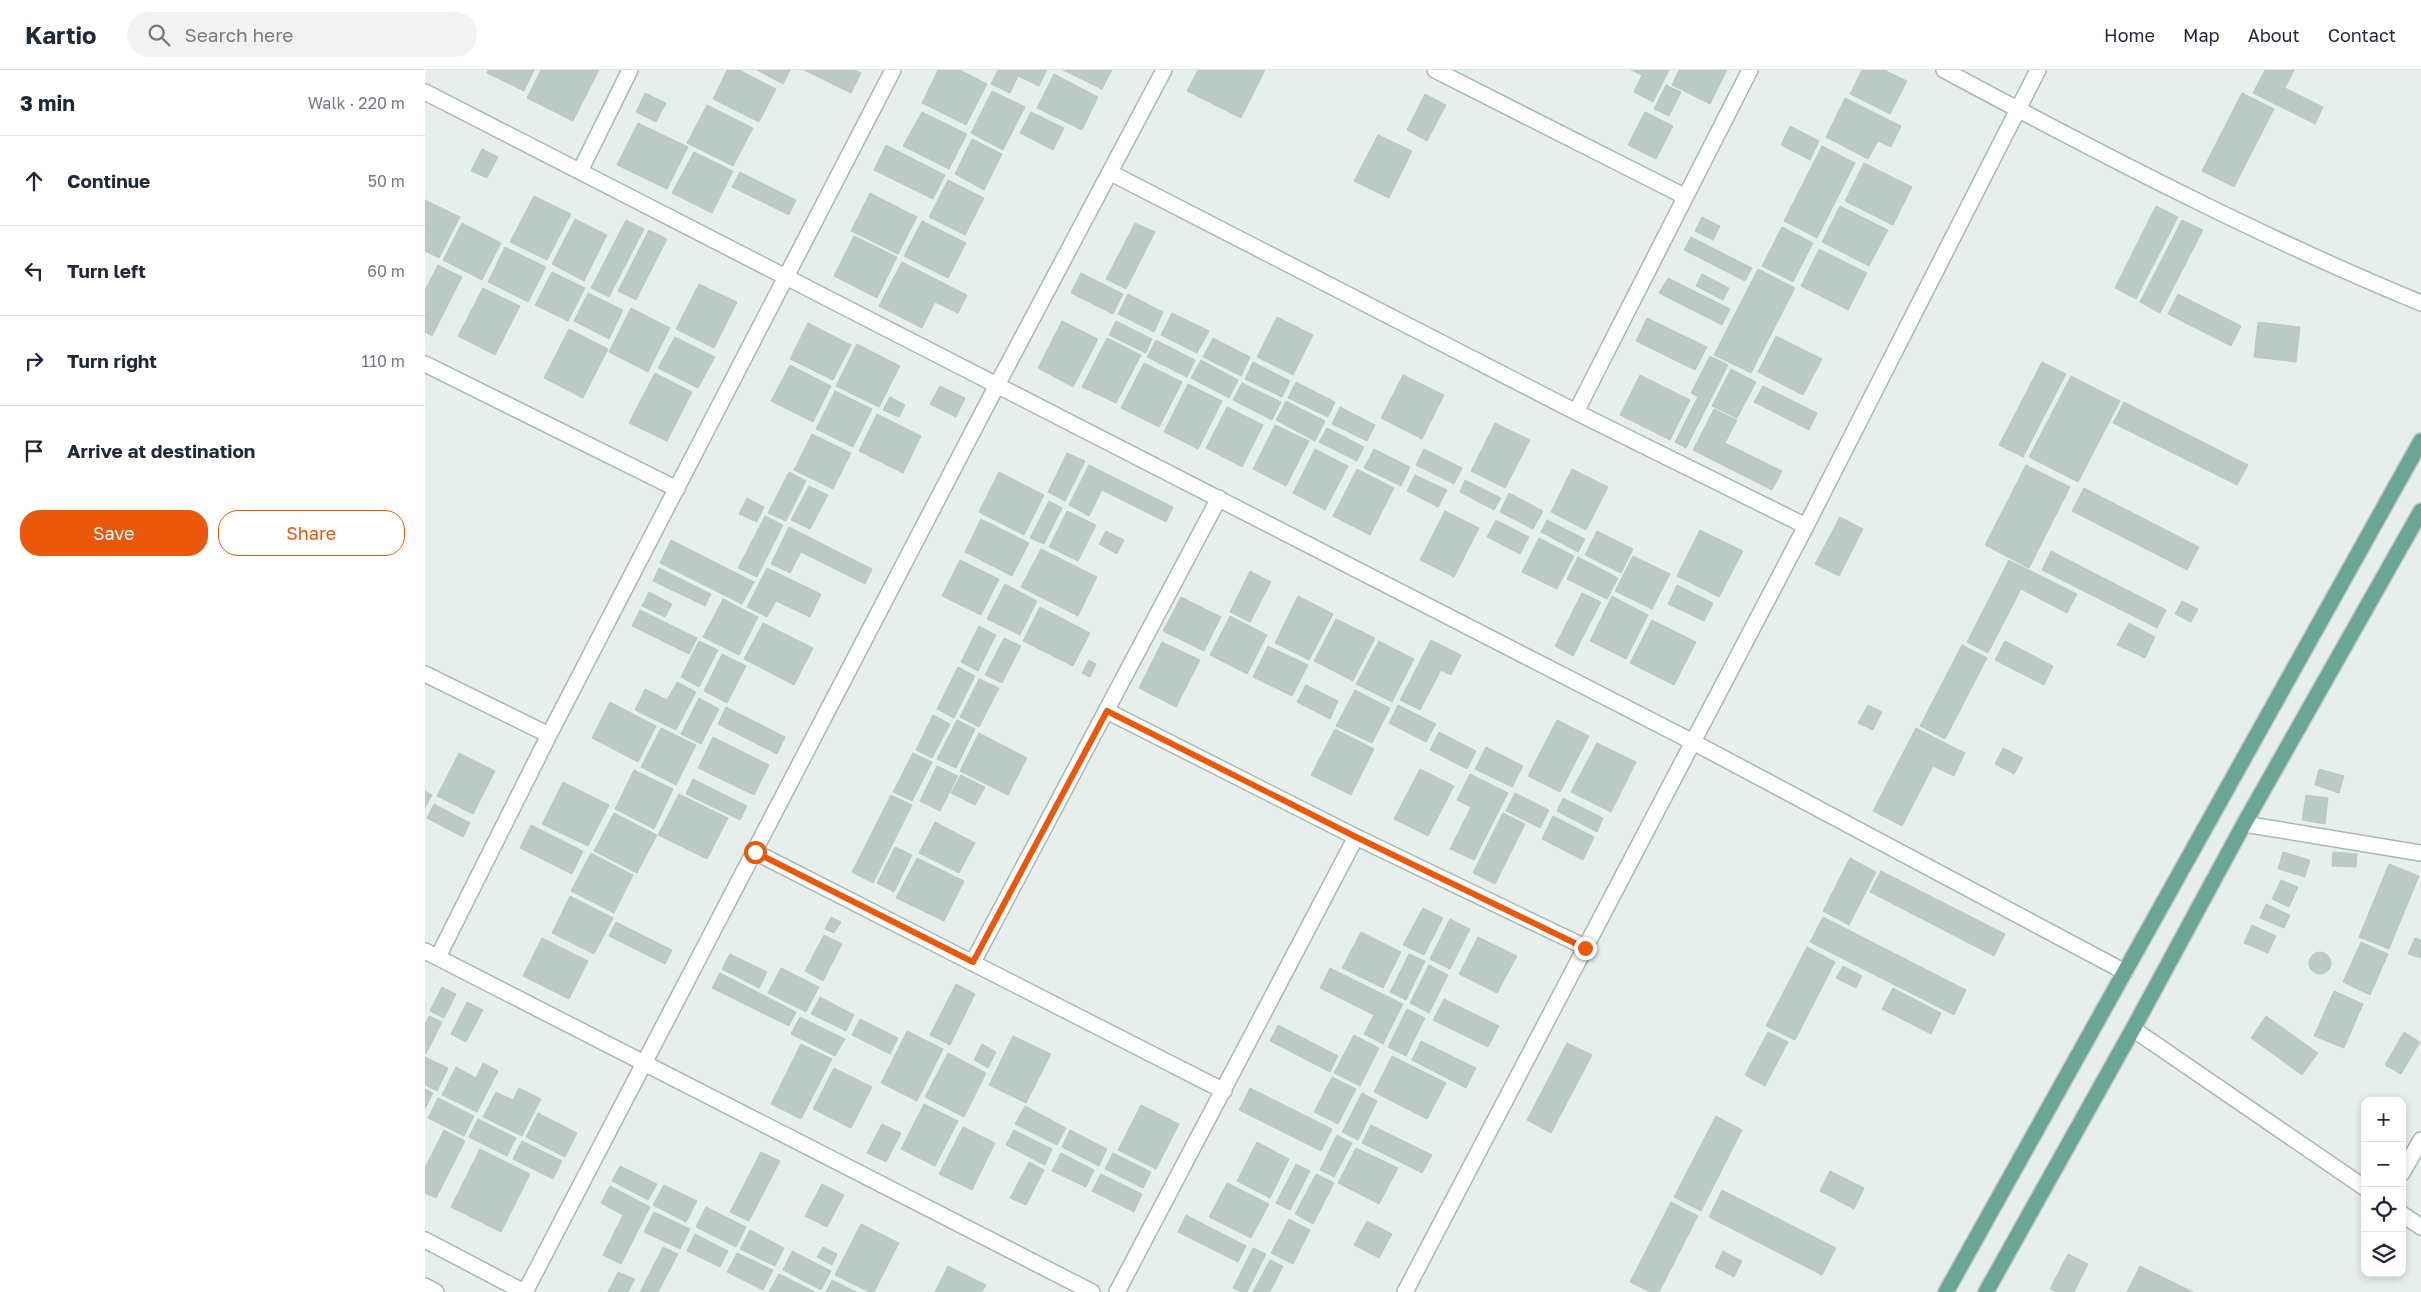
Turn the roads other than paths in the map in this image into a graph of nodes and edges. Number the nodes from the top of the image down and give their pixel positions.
1 (630, 70) edge
2 (893, 70) edge
3 (1165, 70) edge
4 (1435, 70) edge
5 (1750, 70) edge
6 (1944, 70) edge
7 (2038, 70) edge
8 (425, 92) edge
9 (2017, 109) junction
10 (580, 171) junction
11 (1111, 172) junction
12 (1684, 196) junction
13 (788, 277) junction
14 (2421, 303) edge
15 (425, 364) edge
16 (997, 385) junction
17 (1576, 412) junction
18 (2421, 441) edge
19 (677, 489) junction
20 (1219, 498) junction
21 (2421, 511) edge
22 (1806, 526) junction
23 (425, 674) edge
24 (1107, 711) junction
25 (549, 735) junction
26 (1693, 742) junction
27 (2244, 824) junction
28 (1356, 837) junction
29 (755, 852) junction
30 (2421, 853) edge
31 (1585, 948) junction
32 (432, 954) edge
33 (973, 962) junction
34 (2125, 972) junction
35 (2133, 1029) junction
36 (646, 1063) junction
37 (1224, 1091) junction
38 (2421, 1140) edge
39 (2406, 1167) edge
40 (2364, 1187) edge
41 (2406, 1217) edge
42 (2421, 1227) edge
43 (425, 1240) edge
44 (425, 1286) edge
45 (436, 1292) edge
46 (525, 1292) edge
47 (1092, 1292) edge
48 (1117, 1292) edge
49 (1405, 1292) edge
50 (1946, 1292) edge
51 (1986, 1292) edge

1 - 10 street
2 - 13 street
3 - 11 street
4 - 12 street
5 - 12 street
6 - 9 street
7 - 9 street
8 - 10 street
9 - 14 street
9 - 22 street
10 - 13 street
11 - 16 street
11 - 17 street
12 - 17 street
13 - 16 street
13 - 19 street
15 - 19 street
16 - 20 street
16 - 29 street
17 - 22 street
18 - 34 main road
19 - 25 street
20 - 24 street
20 - 26 street
21 - 27 main road
22 - 26 street
23 - 25 street
24 - 28 street
24 - 33 street
25 - 32 street
26 - 31 street
26 - 34 street
27 - 30 street
27 - 35 main road
28 - 31 street
28 - 37 street
29 - 33 street
29 - 36 street
31 - 49 street
32 - 36 street
33 - 37 street
34 - 50 main road
35 - 40 street
35 - 51 main road
36 - 46 street
36 - 47 street
37 - 48 street
38 - 39 street
41 - 42 street
43 - 46 street
44 - 45 street

